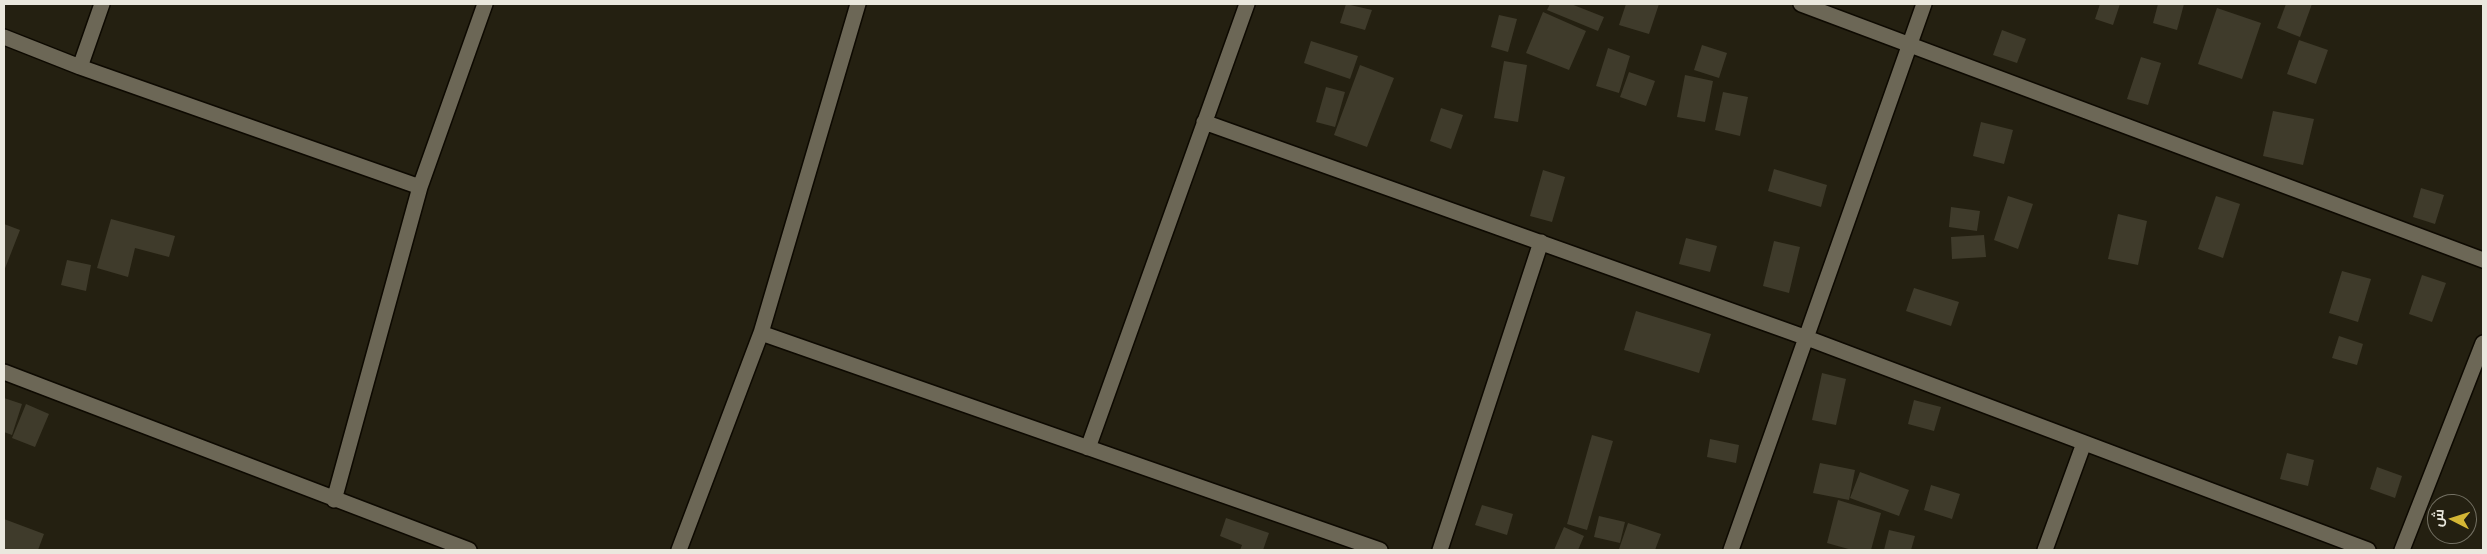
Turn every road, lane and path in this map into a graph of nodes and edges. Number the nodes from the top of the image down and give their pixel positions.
1 (102, 4) edge
2 (485, 4) edge
3 (858, 4) edge
4 (1246, 4) edge
5 (1801, 4) edge
6 (1924, 4) edge
7 (4, 37) edge
8 (1910, 43) junction
9 (80, 67) junction
10 (1204, 122) junction
11 (420, 187) junction
12 (1542, 242) junction
13 (2483, 260) edge
14 (761, 333) junction
15 (1807, 338) junction
16 (2483, 343) edge
17 (4, 372) edge
18 (2084, 443) junction
19 (1088, 448) junction
20 (334, 500) junction
21 (469, 550) edge
22 (680, 550) edge
23 (1380, 550) edge
24 (1440, 550) edge
25 (1731, 550) edge
26 (2045, 550) edge
27 (2368, 550) edge
28 (2402, 550) edge

1 - 9 street
2 - 11 street
3 - 14 street
4 - 10 street
5 - 8 street
6 - 8 street
7 - 9 street
8 - 13 street
8 - 15 street
9 - 11 street
10 - 12 street
10 - 19 street
11 - 20 street
12 - 15 street
12 - 24 street
14 - 19 street
14 - 22 street
15 - 18 street
15 - 25 street
16 - 28 street
17 - 20 street
18 - 26 street
18 - 27 street
19 - 23 street
20 - 21 street

